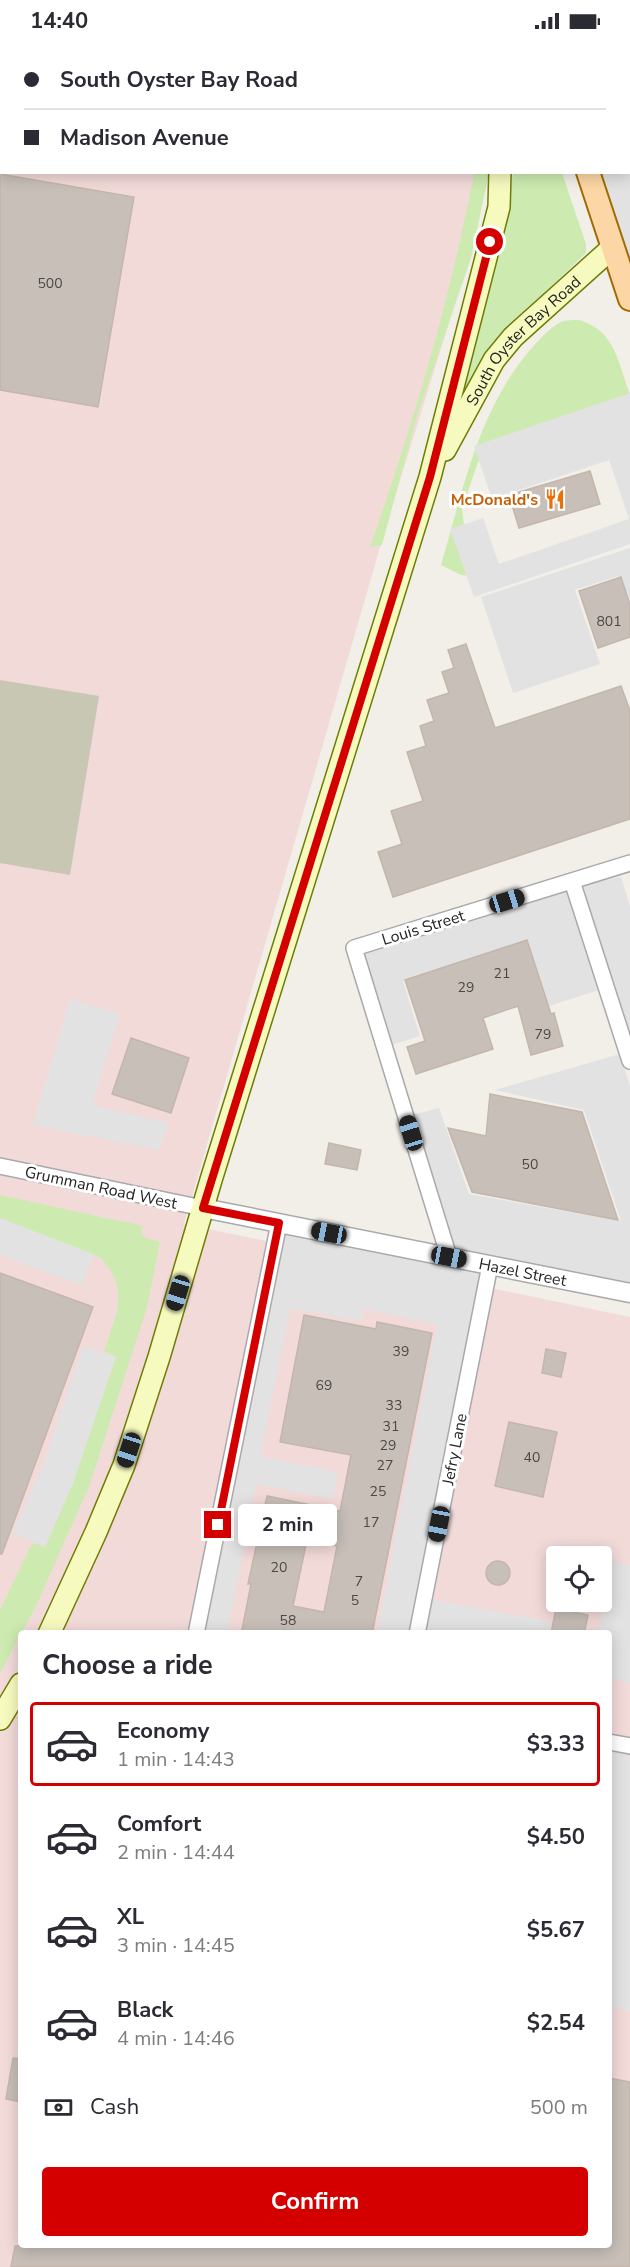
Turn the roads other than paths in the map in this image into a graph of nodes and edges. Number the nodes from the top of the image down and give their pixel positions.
1 (500, 174) edge
2 (589, 174) edge
3 (613, 247) junction
4 (630, 299) edge
5 (430, 477) junction
6 (630, 863) edge
7 (572, 881) junction
8 (630, 1061) edge
9 (0, 1166) edge
10 (203, 1208) junction
11 (279, 1223) junction
12 (449, 1257) junction
13 (490, 1265) junction
14 (630, 1293) edge
15 (51, 1630) edge
16 (197, 1630) edge
17 (418, 1630) edge
18 (18, 1689) edge
19 (0, 1719) edge
20 (629, 1741) edge
21 (612, 1742) edge

1 - 5 main road, South Oyster Bay Road
2 - 3 main road
3 - 4 main road
3 - 5 main road, South Oyster Bay Road
5 - 10 main road, South Oyster Bay Road
6 - 7 street, Louis Street
7 - 8 street
7 - 12 street, Louis Street
9 - 10 street, Grumman Road West
10 - 11 street, Hazel Street
10 - 15 main road, South Oyster Bay Road
11 - 12 street, Hazel Street
11 - 16 street
12 - 13 street, Hazel Street
13 - 14 street, Hazel Street
13 - 17 street, Jefry Lane
18 - 19 main road
20 - 21 street

